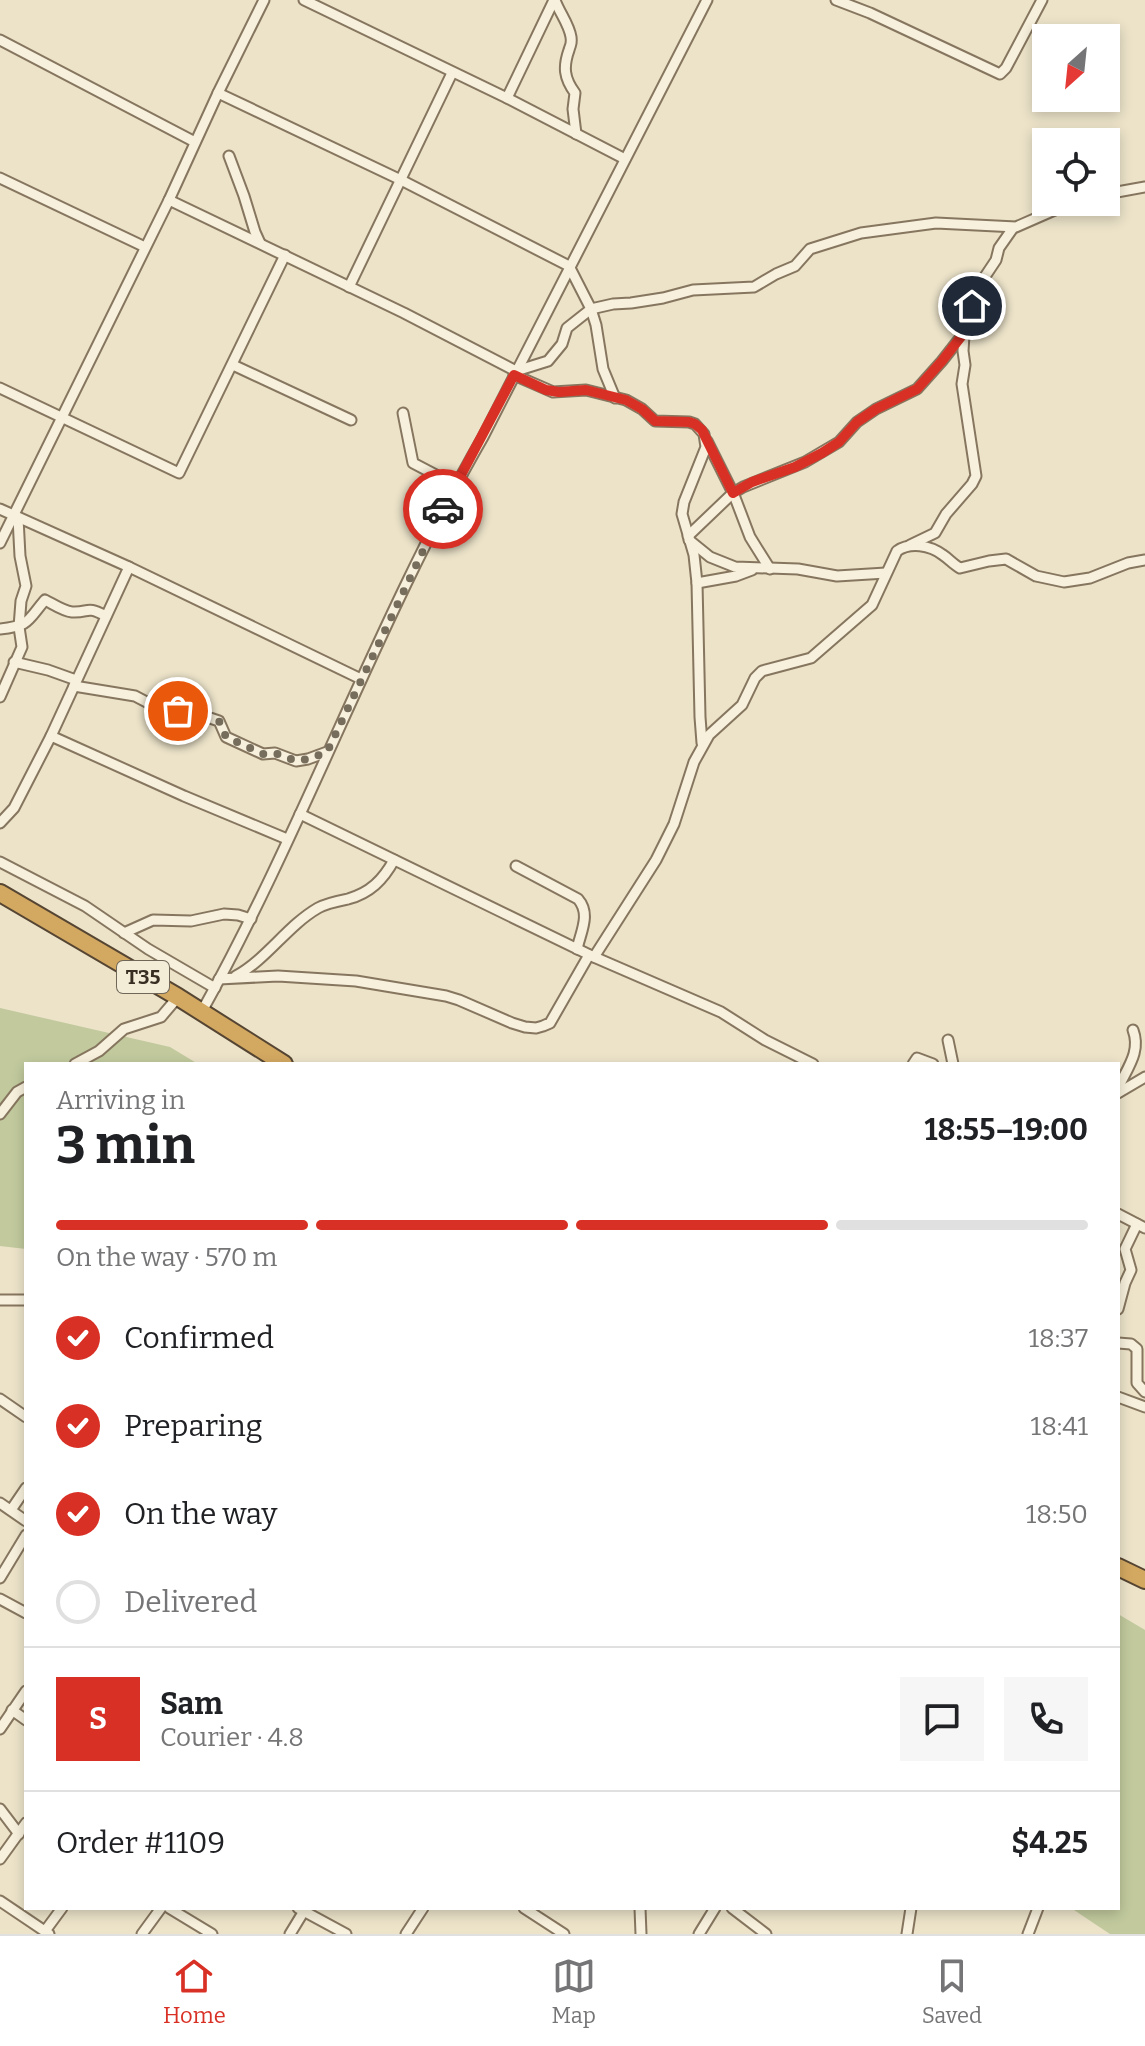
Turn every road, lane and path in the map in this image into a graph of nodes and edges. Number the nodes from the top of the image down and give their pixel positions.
1 (264, 0) edge
2 (304, 0) edge
3 (554, 0) edge
4 (707, 0) edge
5 (836, 0) edge
6 (1042, 0) edge
7 (0, 40) edge
8 (452, 73) junction
9 (218, 93) junction
10 (507, 98) junction
11 (576, 134) junction
12 (195, 142) junction
13 (229, 156) dead end
14 (625, 159) junction
15 (0, 178) edge
16 (401, 180) junction
17 (1145, 187) edge
18 (1120, 191) edge
19 (169, 200) junction
20 (1041, 216) edge
21 (1013, 228) junction
22 (261, 244) junction
23 (145, 247) junction
24 (285, 255) junction
25 (569, 266) junction
26 (349, 287) junction
27 (591, 309) junction
28 (964, 333) junction
29 (233, 365) junction
30 (515, 373) junction
31 (0, 388) edge
32 (615, 398) junction
33 (403, 413) dead end
34 (61, 417) junction
35 (351, 420) dead end
36 (706, 438) junction
37 (455, 485) junction
38 (733, 493) junction
39 (0, 509) edge
40 (15, 517) junction
41 (688, 538) junction
42 (0, 543) edge
43 (910, 545) junction
44 (1145, 560) edge
45 (129, 567) junction
46 (755, 568) junction
47 (770, 569) junction
48 (886, 573) junction
49 (697, 583) junction
50 (106, 616) junction
51 (19, 627) junction
52 (0, 629) edge
53 (14, 662) junction
54 (361, 679) junction
55 (75, 683) junction
56 (0, 697) edge
57 (51, 736) junction
58 (702, 743) junction
59 (327, 752) junction
60 (300, 814) junction
61 (0, 823) edge
62 (287, 839) junction
63 (394, 860) junction
64 (0, 862) edge
65 (516, 866) dead end
66 (0, 893) edge
67 (251, 919) junction
68 (124, 933) junction
69 (577, 949) junction
70 (592, 956) junction
71 (233, 978) junction
72 (217, 984) junction
73 (178, 997) junction
74 (201, 1013) junction
75 (1133, 1030) dead end
76 (948, 1040) dead end
77 (79, 1062) edge
78 (281, 1062) edge
79 (809, 1062) edge
80 (953, 1062) edge
81 (1145, 1077) edge
82 (1120, 1084) edge
83 (24, 1088) edge
84 (1120, 1091) edge
85 (0, 1114) edge
86 (1120, 1215) edge
87 (1141, 1226) edge
88 (0, 1300) edge
89 (24, 1300) edge
90 (1120, 1302) edge
91 (1120, 1343) edge
92 (1145, 1392) edge
93 (1120, 1398) edge
94 (0, 1399) edge
95 (1145, 1407) edge
96 (24, 1416) edge
97 (24, 1491) edge
98 (0, 1503) edge
99 (11, 1510) junction
100 (24, 1520) edge
101 (24, 1538) edge
102 (0, 1551) edge
103 (11, 1558) junction
104 (1120, 1568) edge
105 (0, 1578) edge
106 (1145, 1580) edge
107 (0, 1599) edge
108 (24, 1611) edge
109 (24, 1693) edge
110 (6, 1715) edge
111 (0, 1729) edge
112 (0, 1809) edge
113 (24, 1826) edge
114 (19, 1834) junction
115 (0, 1859) edge
116 (0, 1901) edge
117 (61, 1910) edge
118 (160, 1910) edge
119 (172, 1910) edge
120 (301, 1910) edge
121 (422, 1910) edge
122 (527, 1910) edge
123 (640, 1910) edge
124 (714, 1910) edge
125 (735, 1910) edge
126 (911, 1910) edge
127 (1037, 1910) edge
128 (411, 1932) edge
129 (47, 1933) edge
130 (142, 1934) edge
131 (212, 1934) edge
132 (290, 1934) edge
133 (346, 1934) edge
134 (564, 1934) edge
135 (641, 1934) edge
136 (699, 1934) edge
137 (766, 1934) edge
138 (907, 1934) edge
139 (1028, 1934) edge

1 - 9 street
2 - 8 street
3 - 10 street
3 - 11 street
4 - 14 street
5 - 6 street
7 - 12 street
8 - 10 street
8 - 16 street
9 - 12 street
9 - 16 street
10 - 11 street
11 - 14 street
12 - 19 street
13 - 22 street
14 - 25 street
15 - 23 street
16 - 25 street
16 - 26 street
17 - 18 street
19 - 22 street
19 - 23 street
20 - 21 street
21 - 27 street
21 - 28 street
22 - 24 street
23 - 34 street
24 - 26 street
24 - 29 street
25 - 27 street
25 - 30 street
26 - 30 street
27 - 30 street
27 - 32 street
28 - 38 street
28 - 43 street
29 - 34 street
29 - 35 street
30 - 32 street
30 - 37 street
31 - 34 street
32 - 36 street
33 - 37 street
34 - 40 street
36 - 38 street
36 - 41 street
37 - 54 street
38 - 41 street
38 - 47 street
39 - 40 street
40 - 42 street
40 - 45 street
40 - 51 street
41 - 46 street
41 - 49 street
43 - 44 street
43 - 48 street
45 - 50 street
45 - 54 street
46 - 47 street
46 - 49 street
47 - 48 street
48 - 58 street
49 - 58 street
50 - 51 street
50 - 55 street
51 - 52 street
51 - 53 street
53 - 55 street
53 - 56 street
54 - 59 street
55 - 57 street
55 - 59 street
57 - 61 street
57 - 62 street
58 - 70 street
59 - 60 street
60 - 62 street
60 - 63 street
62 - 67 street
63 - 69 street
63 - 71 street
64 - 68 street
65 - 69 street
66 - 73 highway, T35
67 - 68 street
67 - 72 street
68 - 72 street
69 - 70 street
70 - 71 street
70 - 79 street
71 - 72 street
72 - 74 street
73 - 74 highway, T35
73 - 77 street
74 - 78 highway, T35
75 - 82 street
76 - 80 street
81 - 84 street
83 - 85 street
86 - 87 street
87 - 90 street
88 - 89 street
91 - 92 street
93 - 95 street
94 - 96 street
97 - 99 street
98 - 99 street
99 - 100 street
101 - 103 street
102 - 103 street
103 - 105 street
104 - 106 highway
107 - 108 street
109 - 110 street
110 - 111 street
112 - 114 street
113 - 114 street
114 - 115 street
116 - 129 street
117 - 129 street
118 - 130 street
119 - 131 street
120 - 132 street
120 - 133 street
121 - 128 street
122 - 134 street
123 - 135 street
124 - 136 street
125 - 137 street
126 - 138 street
127 - 139 street

